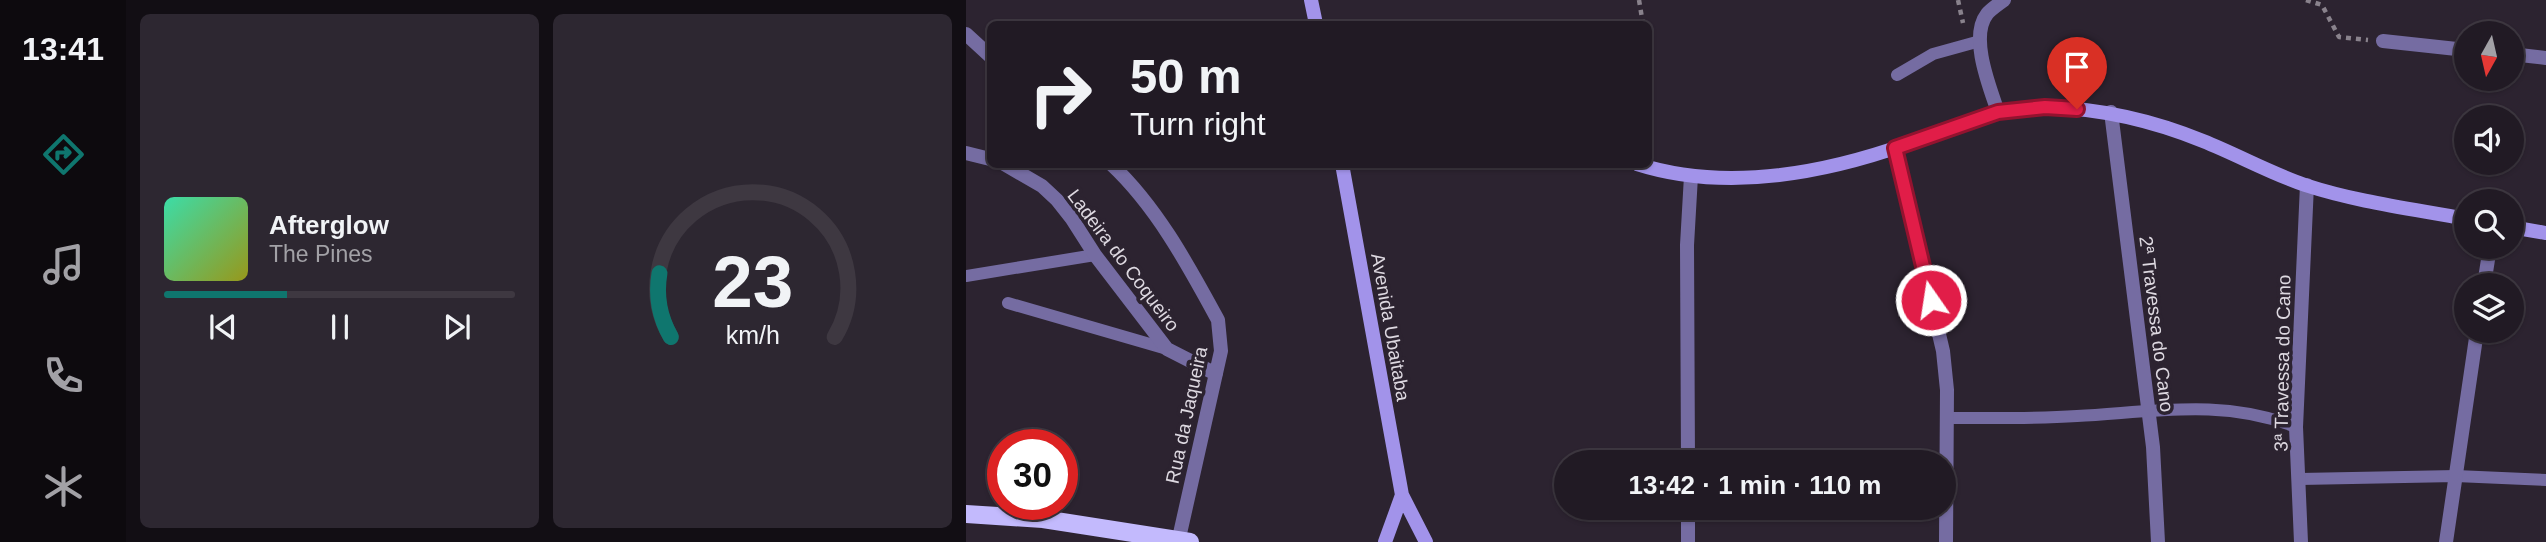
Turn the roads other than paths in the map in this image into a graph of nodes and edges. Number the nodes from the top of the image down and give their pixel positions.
1 (1311, 0) edge
2 (2004, 0) edge
3 (1315, 21) edge
4 (966, 33) edge
5 (1980, 41) junction
6 (2383, 41) road end
7 (2454, 49) edge
8 (987, 53) edge
9 (2524, 55) edge
10 (2546, 58) edge
11 (1897, 75) dead end
12 (1998, 112) junction
13 (2111, 112) junction
14 (1895, 148) junction
15 (966, 153) edge
16 (987, 158) edge
17 (966, 159) edge
18 (987, 159) edge
19 (1652, 167) edge
20 (1011, 168) edge
21 (1115, 168) edge
22 (1343, 168) edge
23 (1691, 176) junction
24 (2307, 185) junction
25 (2454, 216) edge
26 (2524, 229) edge
27 (2546, 233) edge
28 (1095, 256) junction
29 (966, 276) edge
30 (1008, 303) dead end
31 (2475, 343) edge
32 (1167, 349) junction
33 (1216, 374) junction
34 (2148, 410) junction
35 (1948, 418) junction
36 (2296, 427) junction
37 (1688, 450) edge
38 (2456, 476) junction
39 (2300, 479) junction
40 (2546, 480) edge
41 (1402, 495) junction
42 (966, 514) edge
43 (1688, 520) edge
44 (1184, 540) edge
45 (1385, 542) edge
46 (1426, 542) edge
47 (1688, 542) edge
48 (1945, 542) edge
49 (2158, 542) edge
50 (2301, 542) edge
51 (2446, 542) edge

1 - 3 main road
2 - 5 street
4 - 8 street
5 - 11 lane
5 - 12 street
6 - 7 street
9 - 10 street
12 - 13 main road
12 - 14 main road
13 - 24 main road
13 - 34 street, 2ª Travessa do Cano
14 - 23 main road
14 - 35 street
15 - 16 street
17 - 18 lane
19 - 23 main road
20 - 28 street, Ladeira do Coqueiro
21 - 33 street, Rua da Jaqueira
22 - 41 main road, Avenida Ubaitaba
23 - 37 street
24 - 25 main road
24 - 36 street, 3ª Travessa do Cano
26 - 27 main road
28 - 29 lane
28 - 32 street, Ladeira do Coqueiro
30 - 32 lane
31 - 38 street
32 - 33 street, Ladeira do Coqueiro
33 - 44 street, Rua da Jaqueira
34 - 35 lane
34 - 36 lane
34 - 49 street, 2ª Travessa do Cano
35 - 48 street
36 - 39 street, 3ª Travessa do Cano
38 - 39 lane
38 - 40 lane
38 - 51 street
39 - 50 street, 3ª Travessa do Cano
41 - 45 main road
41 - 46 main road, Avenida Ubaitaba
42 - 44 main road
43 - 47 street

